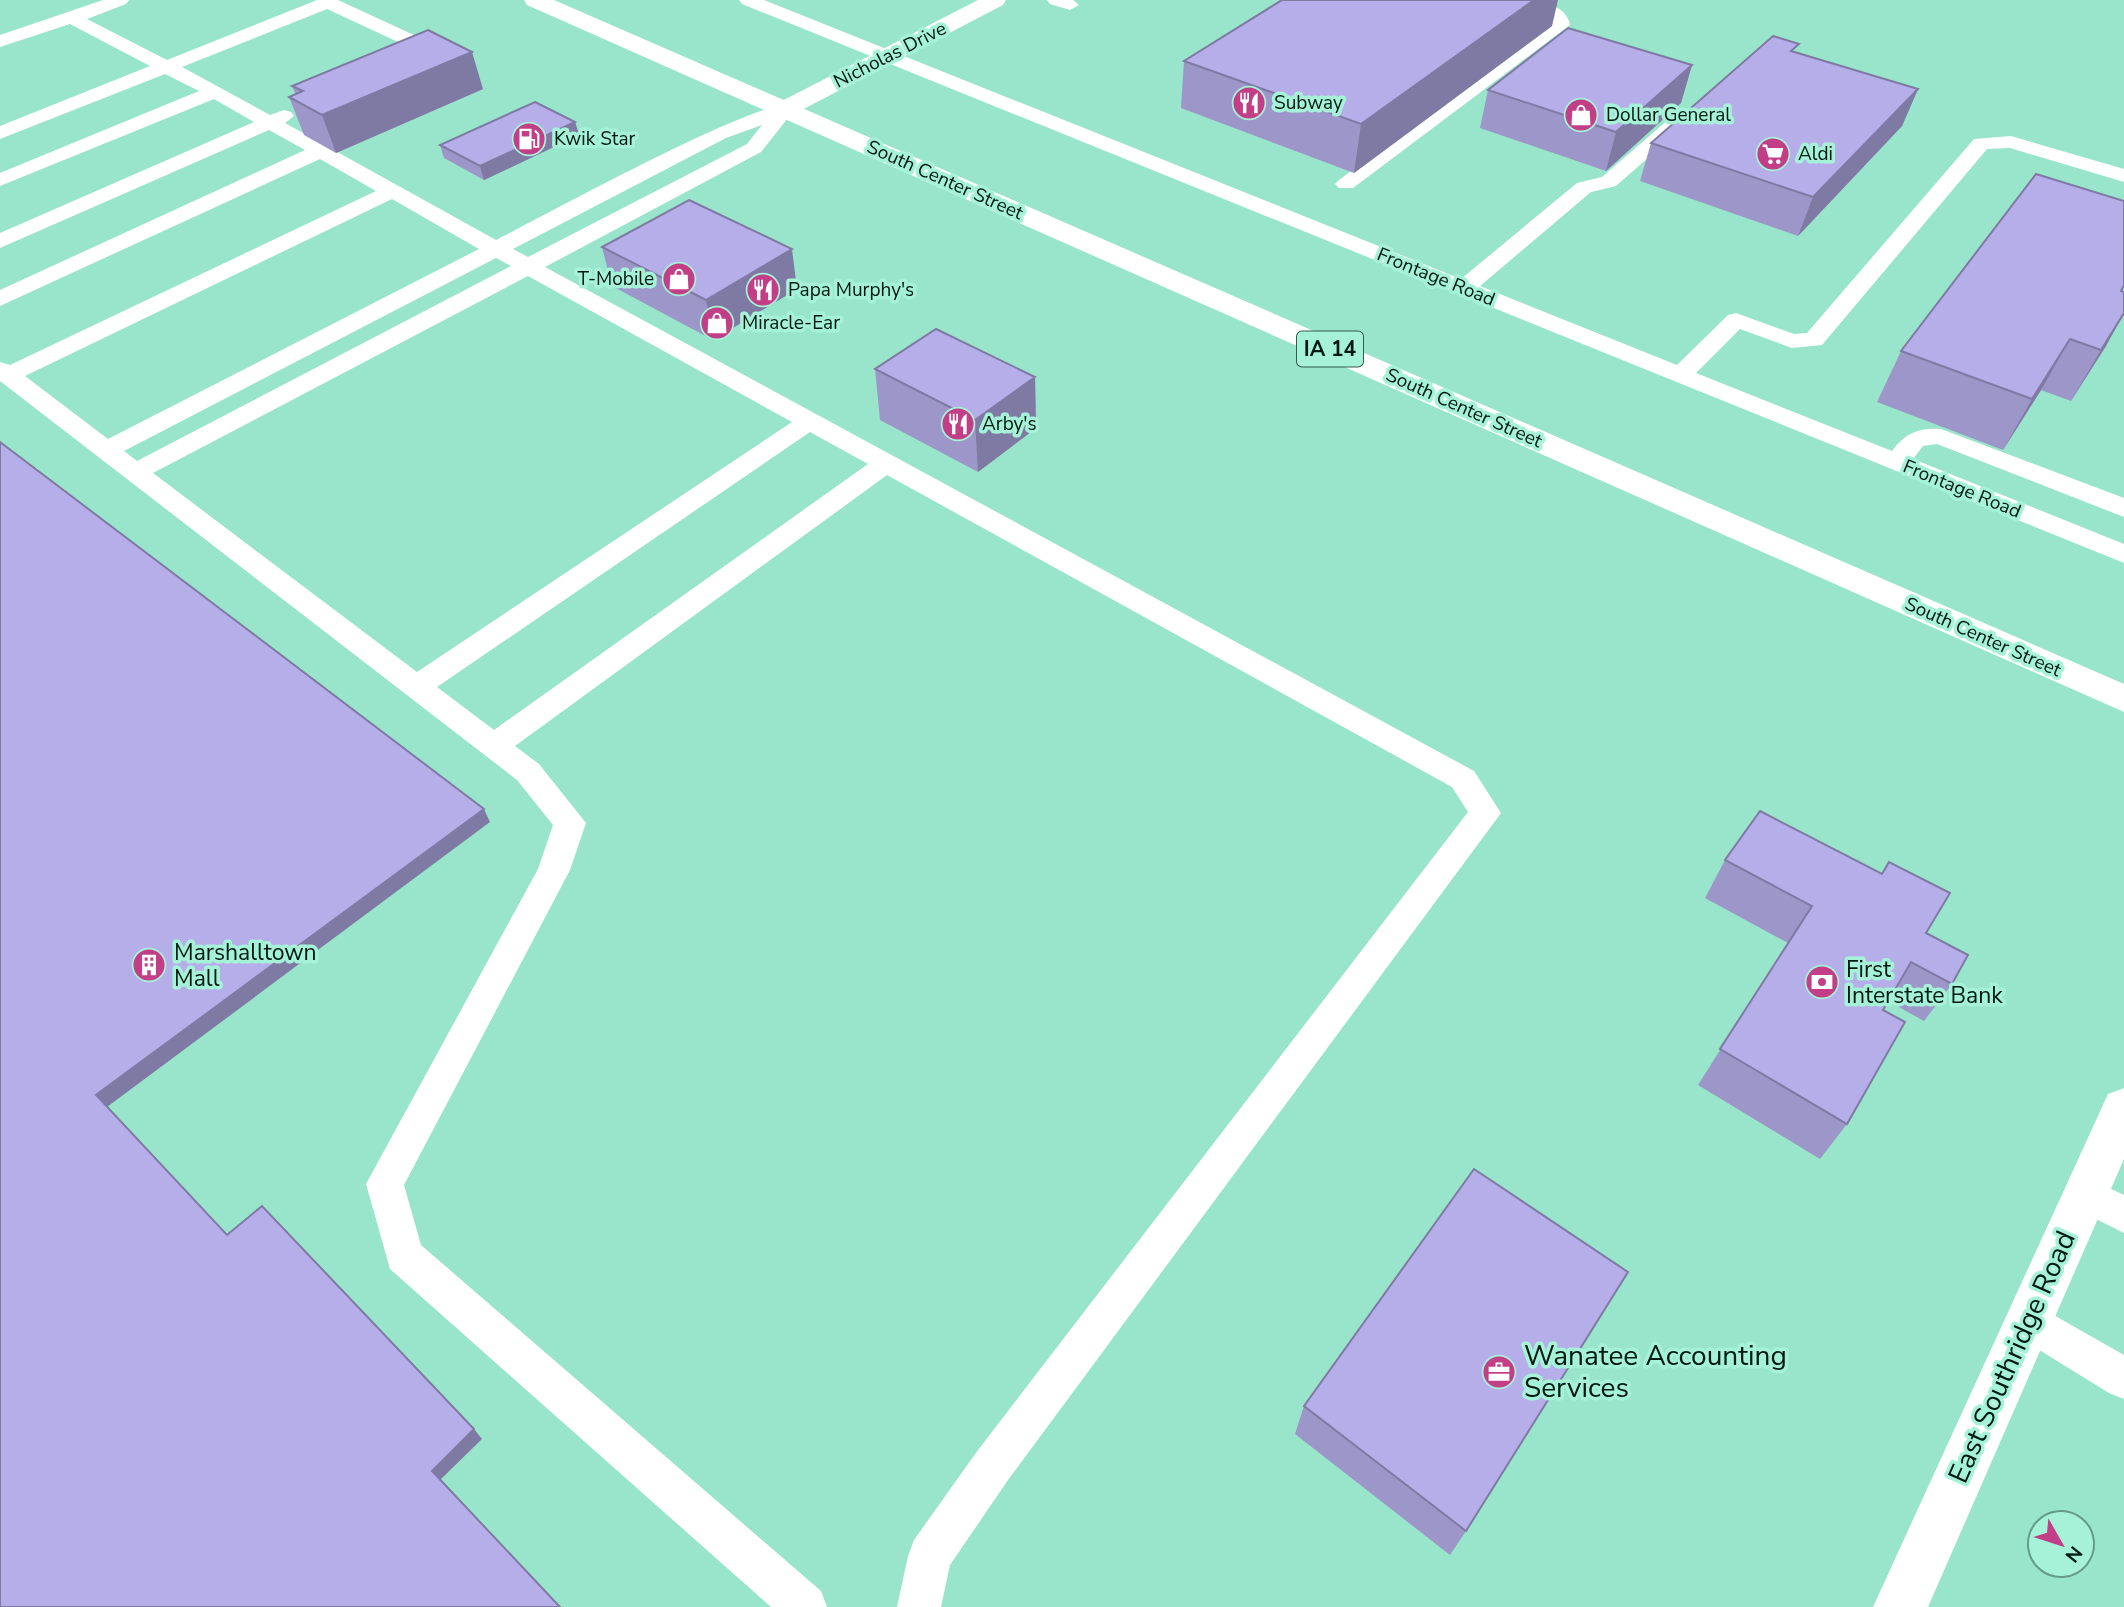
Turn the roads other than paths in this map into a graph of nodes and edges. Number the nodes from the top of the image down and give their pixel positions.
1 (120, 0) edge
2 (535, 0) edge
3 (748, 0) edge
4 (995, 0) edge
5 (1516, 0) edge
6 (72, 18) junction
7 (0, 41) edge
8 (888, 56) junction
9 (167, 67) junction
10 (388, 71) edge
11 (215, 92) junction
12 (305, 107) edge
13 (785, 109) junction
14 (1685, 116) edge
15 (269, 122) junction
16 (0, 133) edge
17 (320, 151) junction
18 (2124, 176) edge
19 (0, 180) edge
20 (1346, 184) dead end
21 (392, 191) junction
22 (0, 241) edge
23 (496, 249) junction
24 (527, 266) junction
25 (1464, 288) junction
26 (0, 299) edge
27 (4, 372) edge
28 (1680, 375) junction
29 (810, 421) junction
30 (106, 450) junction
31 (886, 463) junction
32 (1897, 463) junction
33 (135, 472) junction
34 (2124, 509) edge
35 (2120, 545) edge
36 (417, 686) junction
37 (2124, 699) edge
38 (494, 745) junction
39 (2124, 1108) edge
40 (2105, 1205) edge
41 (2029, 1321) junction
42 (2124, 1378) edge
43 (805, 1607) edge
44 (919, 1607) edge
45 (1900, 1607) edge

1 - 6 lane
2 - 13 main road, South Center Street / IA 14
3 - 8 lane, Frontage Road
4 - 8 main road, Nicholas Drive
5 - 20 lane
6 - 7 lane
6 - 9 lane
8 - 13 main road, Nicholas Drive
8 - 25 lane, Frontage Road
9 - 10 lane
9 - 11 lane
9 - 16 lane
11 - 15 lane
11 - 19 lane
12 - 15 lane
13 - 23 lane
13 - 24 lane
13 - 37 main road, South Center Street / IA 14
14 - 25 lane
15 - 17 lane
15 - 22 lane
17 - 21 lane
17 - 26 lane
18 - 28 lane
21 - 23 lane
21 - 27 lane
23 - 24 lane
23 - 30 lane
24 - 29 lane
24 - 33 lane
25 - 28 lane, Frontage Road
27 - 30 lane
28 - 32 lane, Frontage Road
29 - 31 lane
29 - 36 lane
30 - 33 lane
31 - 38 lane
31 - 44 lane
32 - 34 lane
32 - 35 lane, Frontage Road
33 - 36 lane
36 - 38 lane
38 - 43 lane
39 - 40 main road, East Southridge Road
40 - 41 main road, East Southridge Road
41 - 42 lane
41 - 45 main road, East Southridge Road

